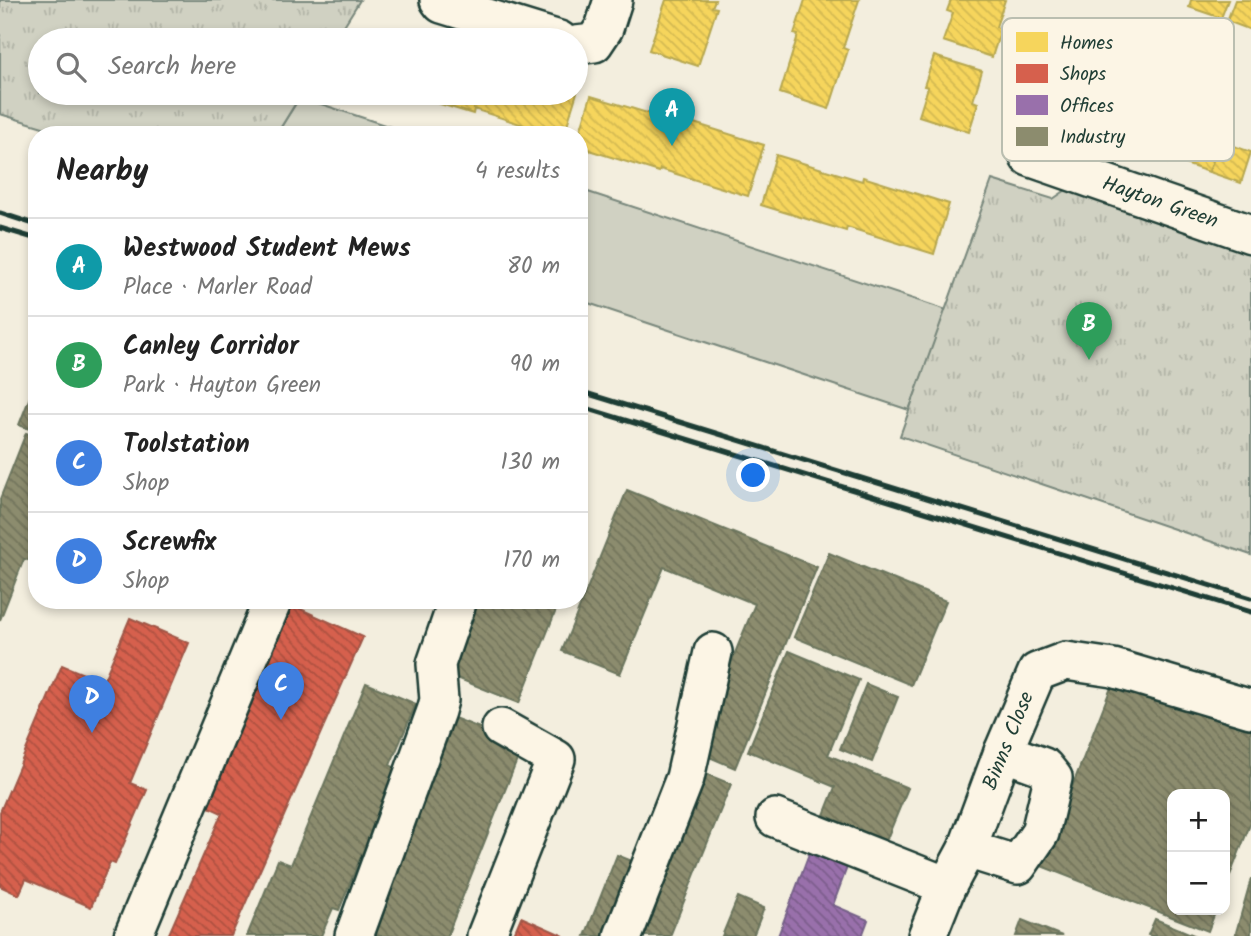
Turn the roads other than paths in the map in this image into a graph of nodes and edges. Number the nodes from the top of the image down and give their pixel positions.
1 (439, 0) edge
2 (613, 0) edge
3 (520, 28) edge
4 (588, 44) edge
5 (1038, 161) edge
6 (1251, 234) edge
7 (246, 609) edge
8 (270, 609) edge
9 (455, 609) edge
10 (713, 652) dead end
11 (1251, 709) edge
12 (501, 728) dead end
13 (1003, 752) junction
14 (775, 818) dead end
15 (967, 849) junction
16 (947, 886) junction
17 (127, 930) edge
18 (354, 936) edge
19 (486, 936) edge
20 (623, 936) edge
21 (927, 936) edge

1 - 3 street
2 - 4 street
5 - 6 street, Hayton Green
7 - 17 street
8 - 17 street
9 - 18 street
10 - 20 street
11 - 13 street, Binns Close
12 - 19 street
13 - 15 street, Binns Close
13 - 15 street
14 - 16 street
15 - 16 street, Binns Close
16 - 21 street, Binns Close

